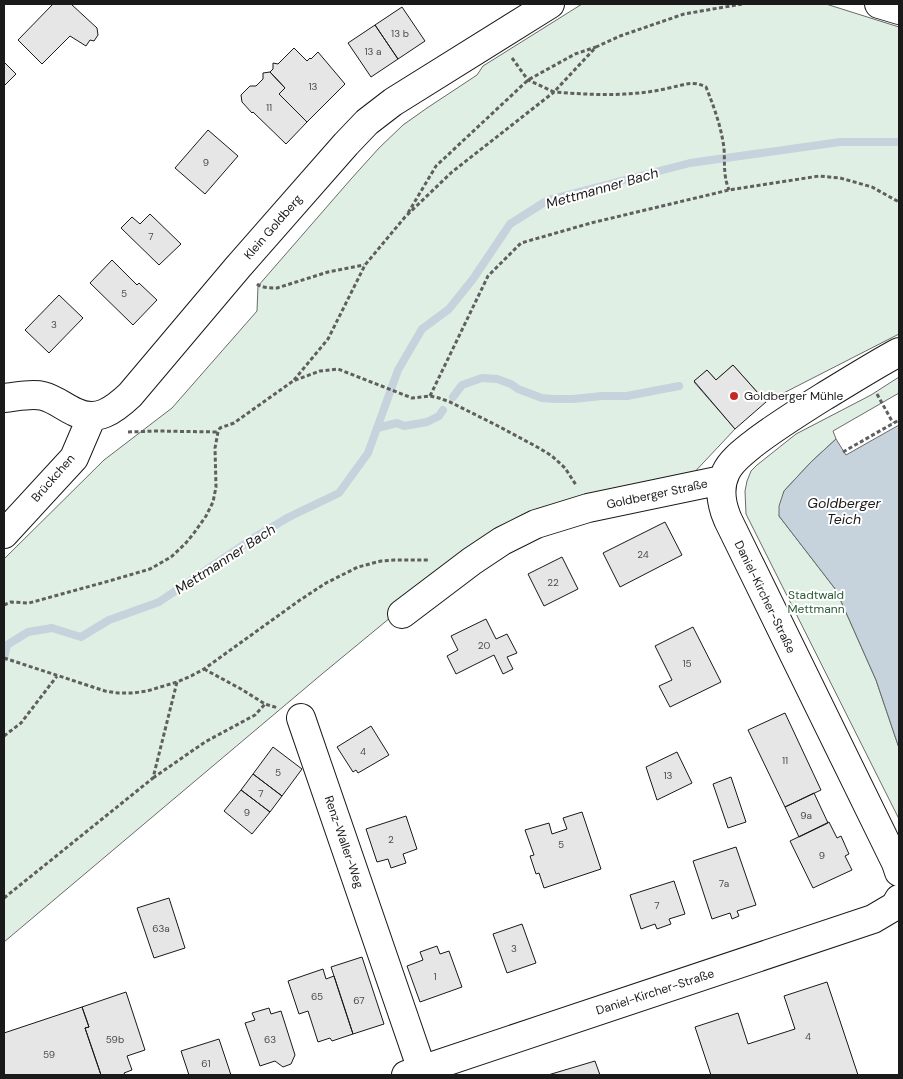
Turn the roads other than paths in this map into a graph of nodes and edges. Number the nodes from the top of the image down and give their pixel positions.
1 (550, 4) edge
2 (879, 4) edge
3 (899, 10) edge
4 (899, 352) edge
5 (4, 398) edge
6 (92, 416) junction
7 (722, 480) junction
8 (4, 534) edge
9 (402, 614) dead end
10 (301, 718) road end
11 (899, 872) edge
12 (899, 899) edge
13 (414, 1072) edge

1 - 6 street, Klein Goldberg
2 - 3 street
4 - 7 street, Goldberger Straße
5 - 6 street
6 - 8 street, Brückchen
7 - 9 street, Goldberger Straße
7 - 11 street, Daniel-Kircher-Straße
10 - 13 street, Renz-Waller-Weg
12 - 13 street, Daniel-Kircher-Straße

